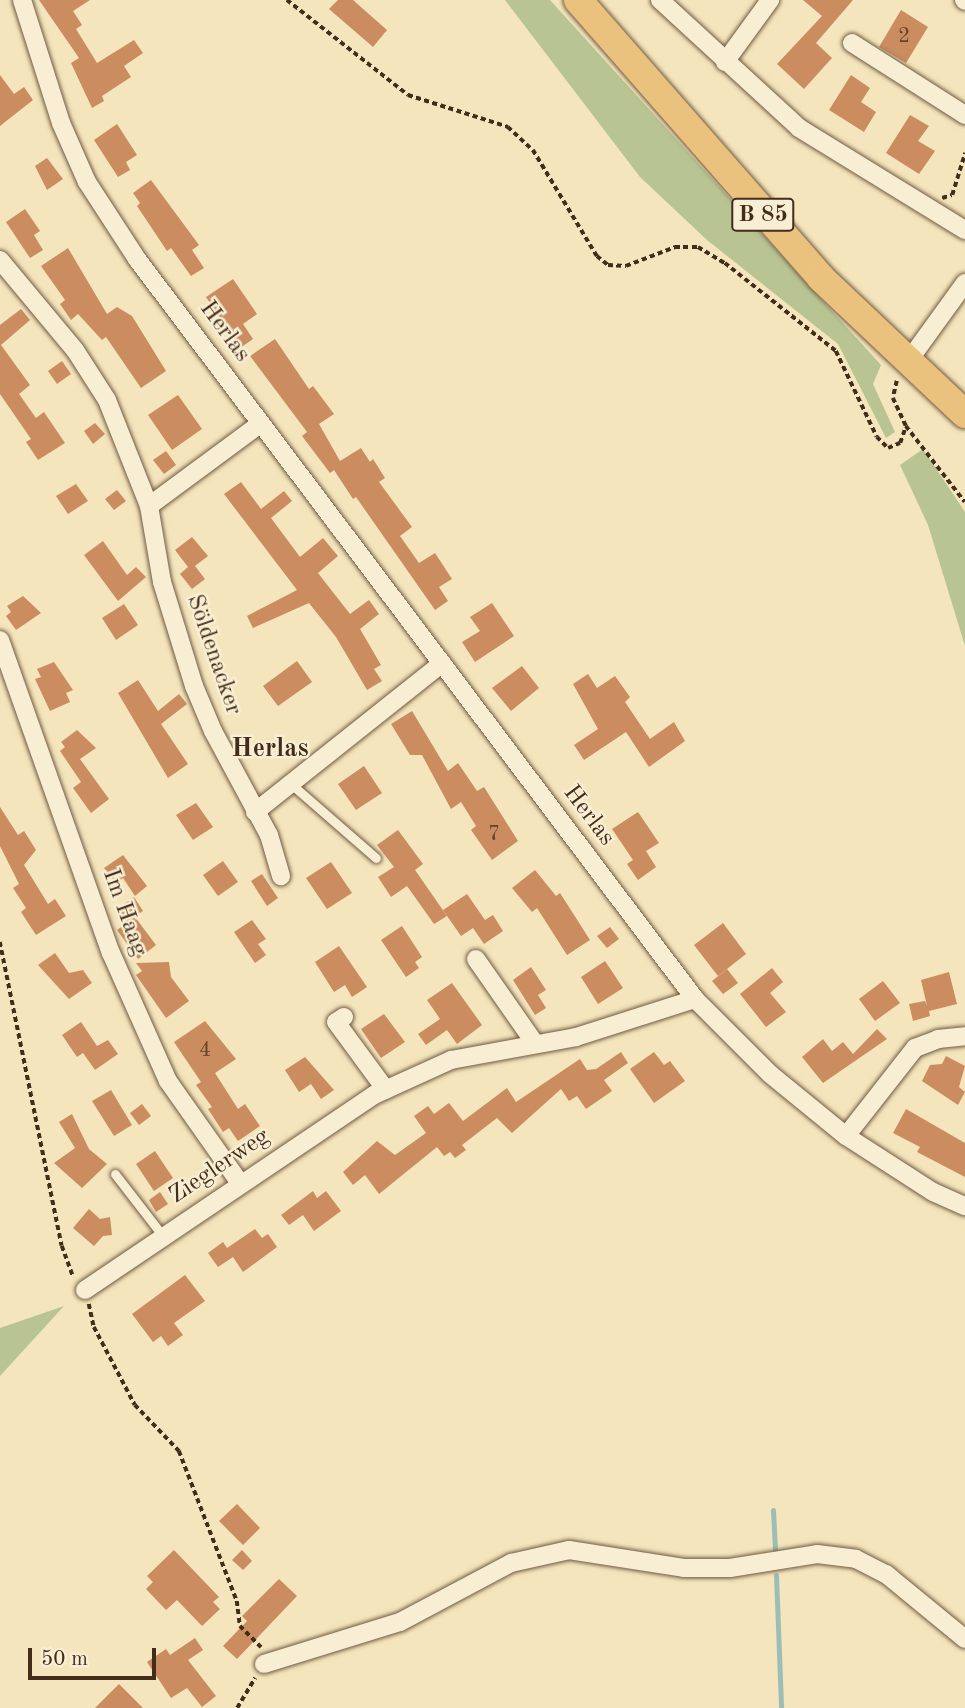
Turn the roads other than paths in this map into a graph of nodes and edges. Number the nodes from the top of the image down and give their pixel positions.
1 (22, 0) edge
2 (578, 0) edge
3 (660, 0) edge
4 (770, 0) edge
5 (852, 43) dead end
6 (725, 62) junction
7 (965, 115) edge
8 (965, 230) edge
9 (0, 260) edge
10 (965, 283) edge
11 (909, 365) junction
12 (965, 414) edge
13 (260, 424) junction
14 (149, 506) junction
15 (0, 640) edge
16 (442, 663) junction
17 (290, 783) junction
18 (255, 812) junction
19 (376, 858) dead end
20 (281, 876) dead end
21 (475, 959) dead end
22 (695, 999) junction
23 (344, 1017) dead end
24 (965, 1036) edge
25 (534, 1042) junction
26 (386, 1090) junction
27 (846, 1136) junction
28 (115, 1174) dead end
29 (240, 1183) junction
30 (965, 1206) edge
31 (163, 1236) junction
32 (85, 1290) road end
33 (965, 1639) edge
34 (269, 1662) road end

1 - 13 street, Herlas
2 - 11 main road, B 85
3 - 6 street
4 - 6 street
5 - 7 street
6 - 8 street
9 - 14 street, Söldenacker
10 - 11 street
11 - 12 main road, B 85
13 - 14 street
13 - 16 street, Herlas
14 - 18 street, Söldenacker
15 - 29 street, Im Haag
16 - 17 street
16 - 22 street, Herlas
17 - 18 street
17 - 19 lane
18 - 20 street, Söldenacker
21 - 25 street
22 - 25 street, Zieglerweg
22 - 27 street, Herlas
23 - 26 street
24 - 27 street
25 - 26 street, Zieglerweg
26 - 29 street, Zieglerweg
27 - 30 street, Herlas
28 - 31 lane
29 - 31 street, Zieglerweg
31 - 32 street, Zieglerweg
33 - 34 street

